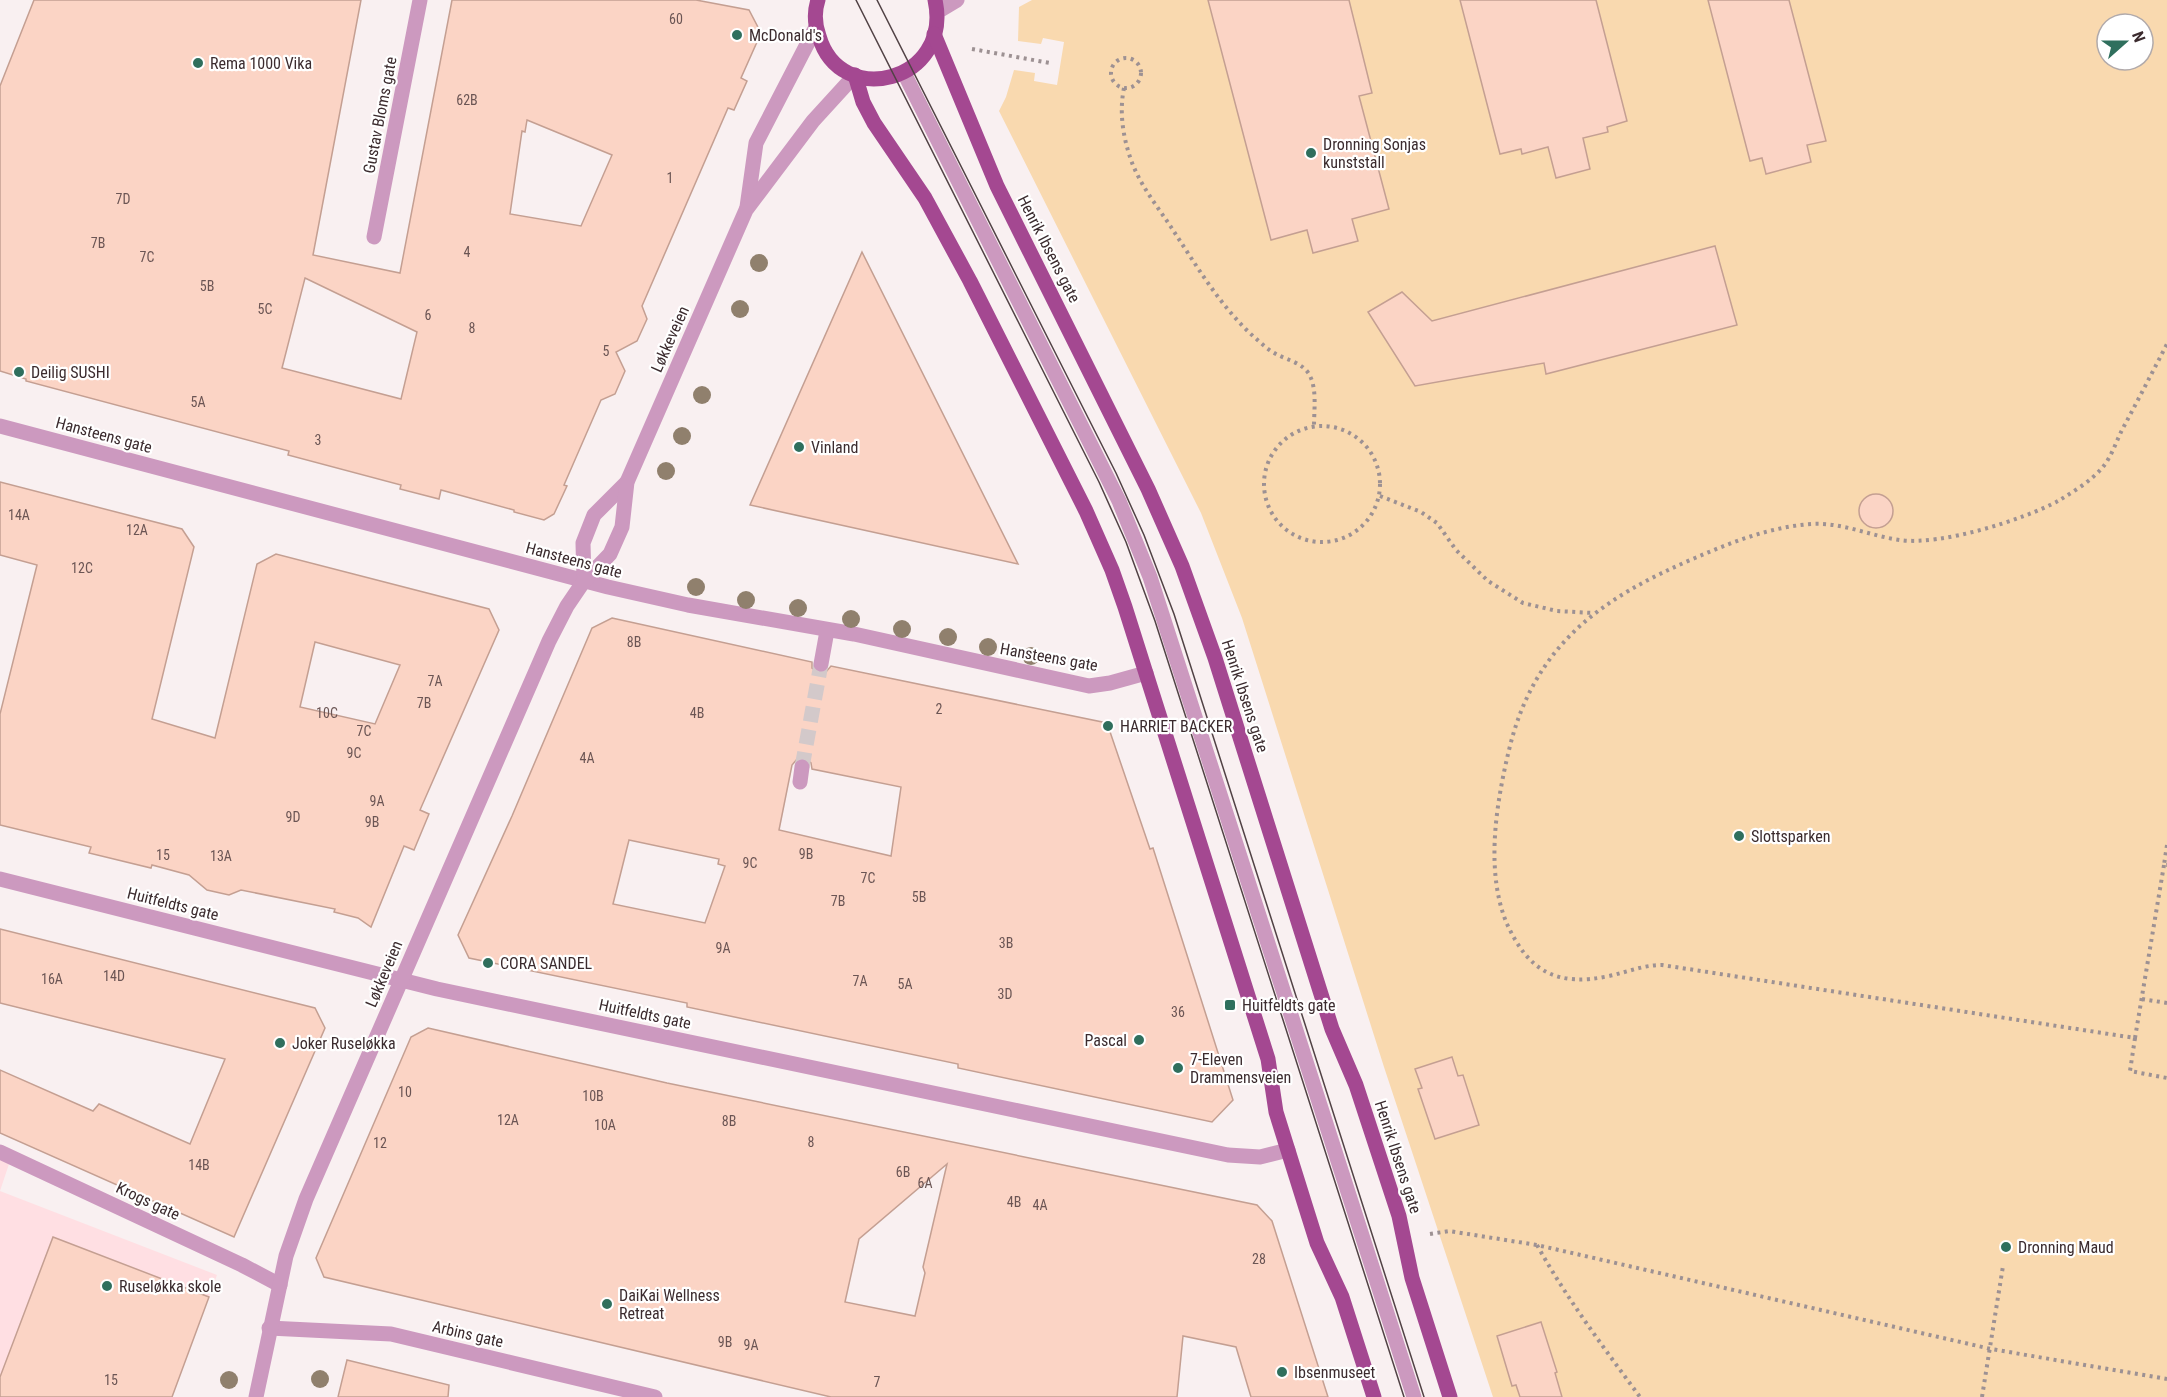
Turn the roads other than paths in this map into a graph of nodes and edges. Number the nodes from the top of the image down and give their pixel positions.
1 (420, 0) edge
2 (957, 0) edge
3 (817, 2) edge
4 (936, 6) edge
5 (816, 27) junction
6 (934, 34) junction
7 (904, 73) junction
8 (855, 75) junction
9 (746, 210) junction
10 (374, 237) dead end
11 (0, 426) edge
12 (627, 482) junction
13 (584, 581) junction
14 (827, 631) junction
15 (821, 664) tunnel mouth
16 (1146, 673) junction
17 (0, 879) edge
18 (401, 981) junction
19 (1288, 1150) junction
20 (0, 1152) edge
21 (280, 1285) junction
22 (270, 1328) junction
23 (256, 1397) edge
24 (656, 1397) edge
25 (1374, 1397) edge
26 (1414, 1397) edge
27 (1450, 1397) edge

1 - 10 street, Gustav Bloms gate
2 - 4 street
3 - 5 main road
4 - 6 main road
5 - 8 main road
5 - 9 street, Løkkeveien
6 - 7 main road
6 - 27 main road, Henrik Ibsens gate
7 - 8 main road
7 - 26 street
8 - 9 street, Løkkeveien
8 - 16 main road
9 - 12 street, Løkkeveien
11 - 13 street, Hansteens gate
12 - 13 street, Løkkeveien
12 - 13 street, Løkkeveien
13 - 14 street, Hansteens gate
13 - 18 street, Løkkeveien
14 - 15 street
14 - 16 street, Hansteens gate
16 - 19 main road
17 - 18 street, Huitfeldts gate
18 - 19 street, Huitfeldts gate
18 - 21 street, Løkkeveien
19 - 25 main road
20 - 21 street, Krogs gate
21 - 22 street, Løkkeveien
22 - 23 street, Løkkeveien
22 - 24 street, Arbins gate

